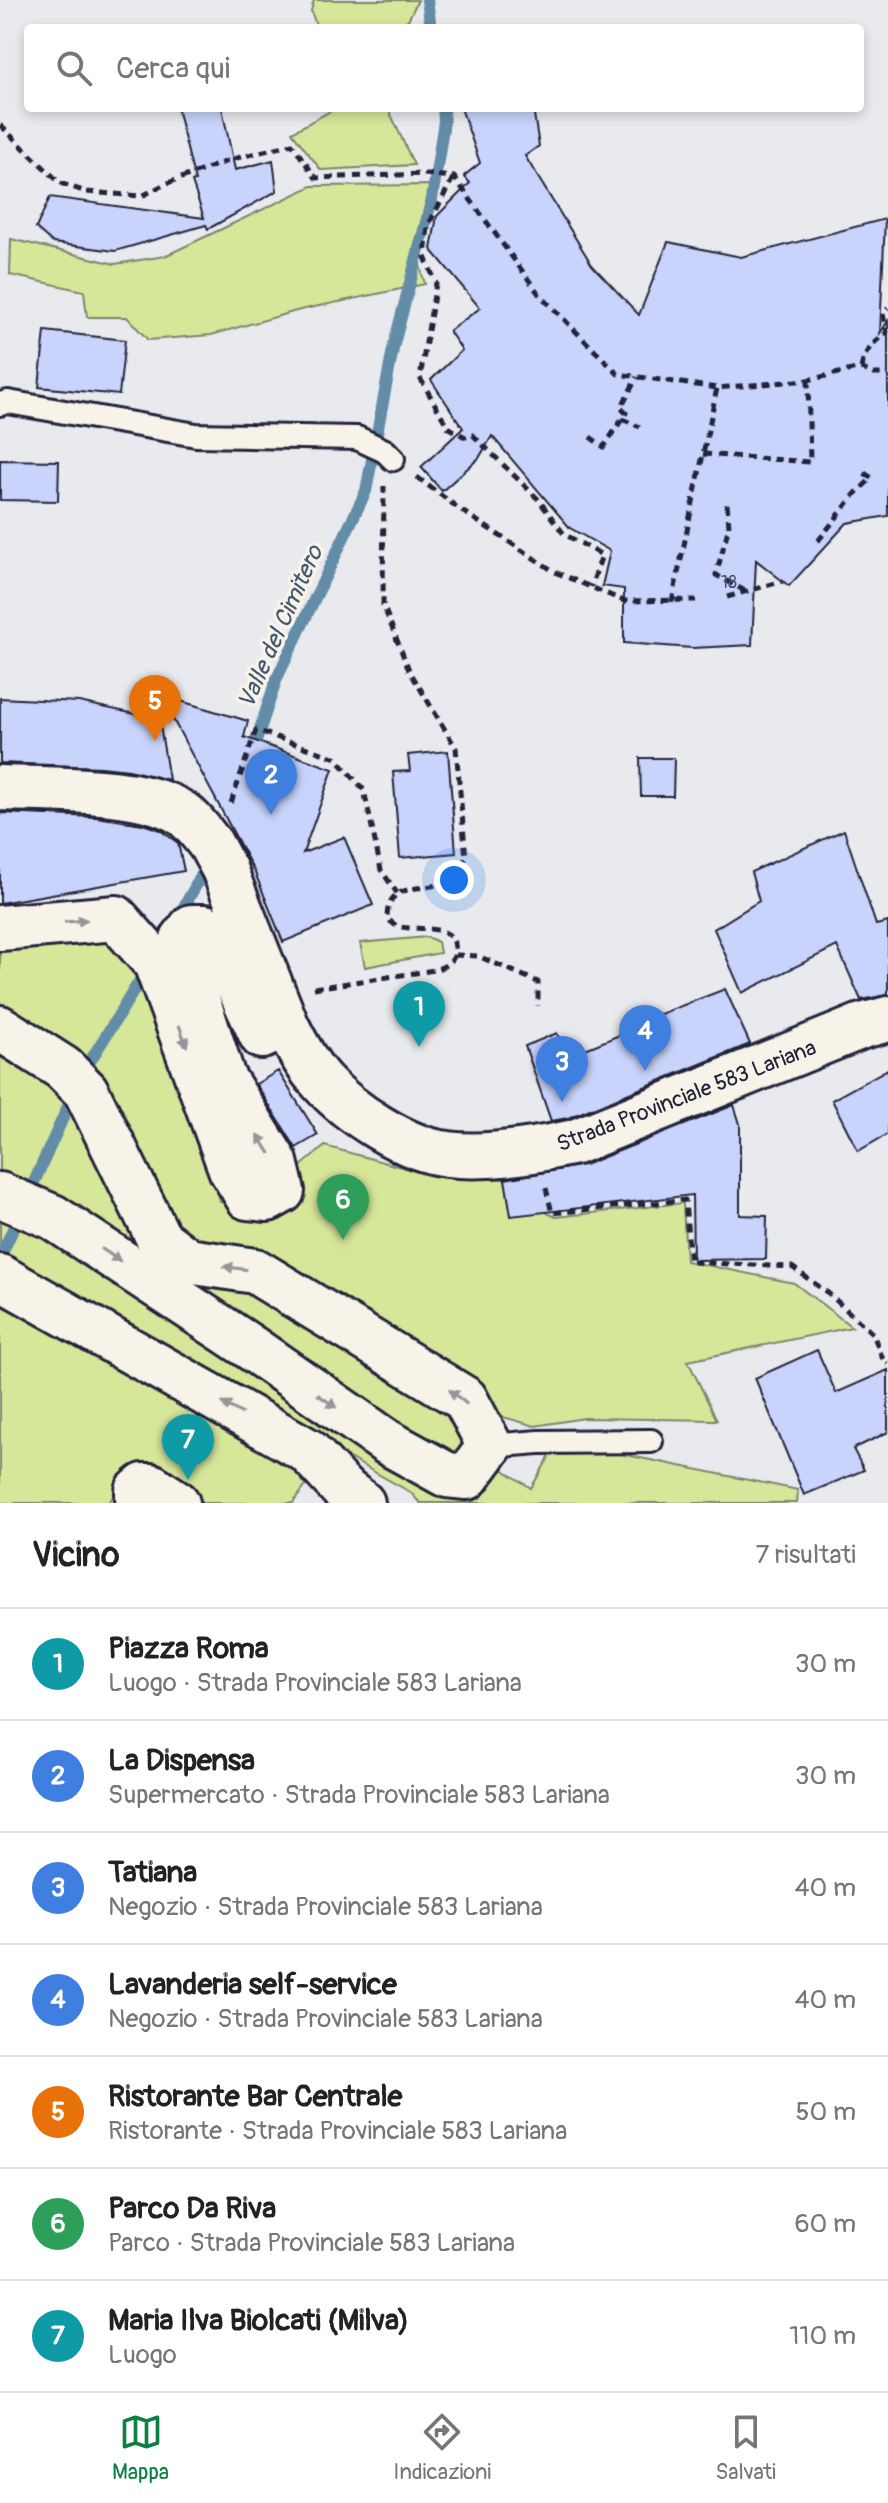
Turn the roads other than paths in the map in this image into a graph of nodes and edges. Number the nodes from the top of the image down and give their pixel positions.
1 (0, 404) edge
2 (389, 455) road end
3 (0, 788) edge
4 (0, 928) edge
5 (280, 1010) junction
6 (888, 1019) edge
7 (0, 1028) edge
8 (1, 1195) edge
9 (0, 1277) edge
10 (651, 1441) dead end
11 (490, 1446) junction
12 (143, 1503) edge
13 (177, 1503) edge
14 (362, 1503) edge

1 - 2 lane
3 - 5 street, Strada Provinciale 583 Lariana
4 -> 5 street
5 - 6 street, Strada Provinciale 583 Lariana
11 -> 7 street
8 -> 11 street
14 -> 9 street
10 - 11 lane
12 - 13 street

